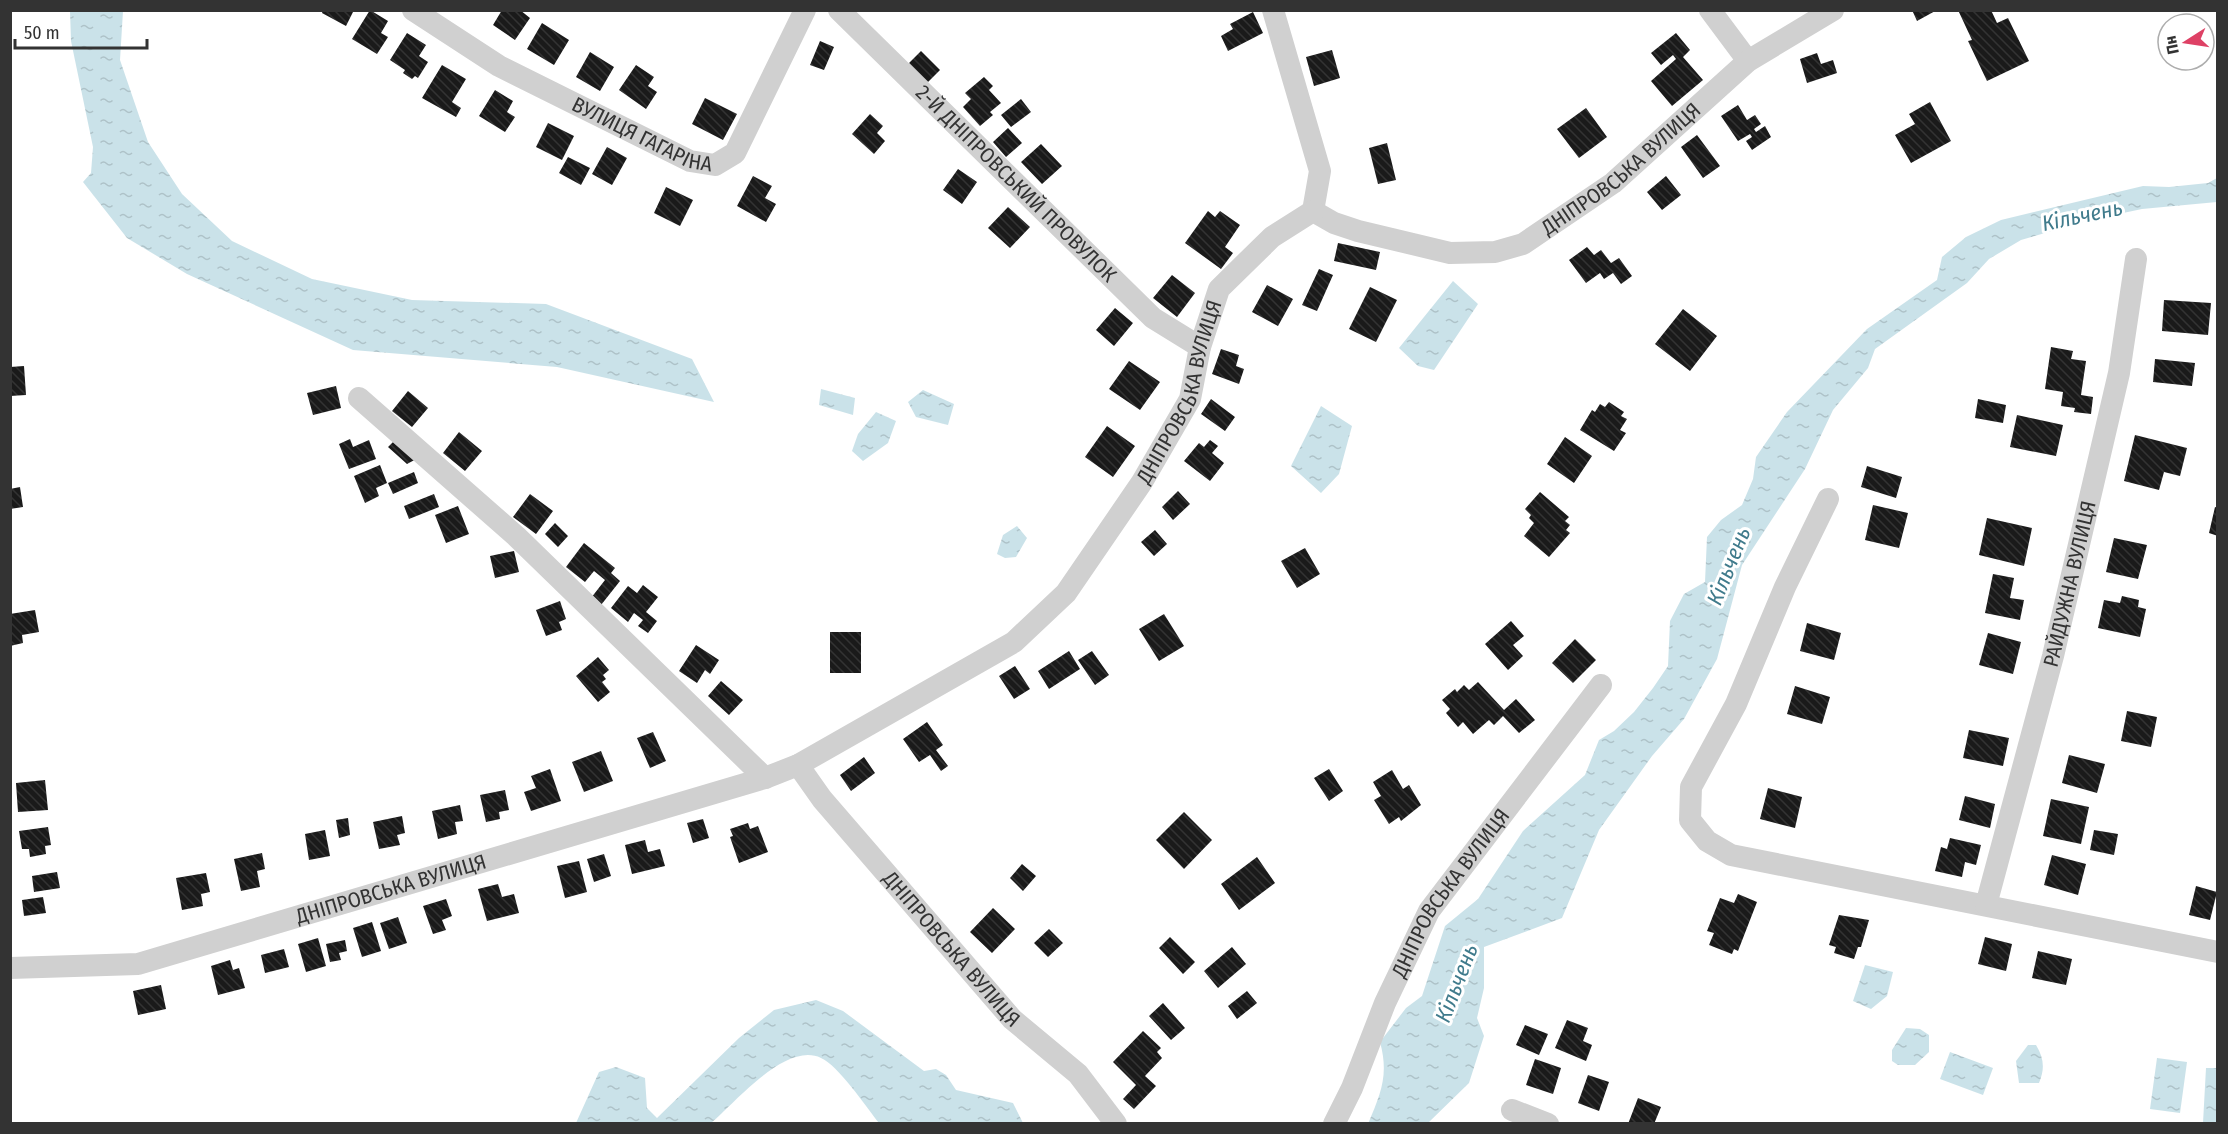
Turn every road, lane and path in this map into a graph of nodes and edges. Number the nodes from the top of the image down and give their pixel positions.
1 (413, 10) edge
2 (805, 10) edge
3 (839, 10) edge
4 (1273, 10) edge
5 (1710, 10) edge
6 (1833, 10) edge
7 (1748, 62) junction
8 (1313, 211) junction
9 (2136, 259) dead end
10 (1200, 347) junction
11 (359, 398) dead end
12 (1828, 500) dead end
13 (1601, 685) dead end
14 (798, 765) junction
15 (765, 778) junction
16 (1986, 905) junction
17 (2217, 952) edge
18 (10, 968) edge
19 (1512, 1110) dead end
20 (1116, 1124) edge
21 (1334, 1124) edge
22 (1548, 1124) edge

1 - 2 street, ВУЛИЦЯ ГАГАРІНА
3 - 10 street, 2-Й ДНІПРОВСЬКИЙ ПРОВУЛОК
4 - 8 street
5 - 7 street
6 - 7 street, ДНІПРОВСЬКА ВУЛИЦЯ
7 - 8 street, ДНІПРОВСЬКА ВУЛИЦЯ
8 - 10 street, ДНІПРОВСЬКА ВУЛИЦЯ
9 - 16 street, РАЙДУЖНА ВУЛИЦЯ
10 - 14 street, ДНІПРОВСЬКА ВУЛИЦЯ
11 - 15 street
12 - 16 street
13 - 21 street, ДНІПРОВСЬКА ВУЛИЦЯ
14 - 15 street, ДНІПРОВСЬКА ВУЛИЦЯ
14 - 20 street, ДНІПРОВСЬКА ВУЛИЦЯ
15 - 18 street, ДНІПРОВСЬКА ВУЛИЦЯ
16 - 17 street
19 - 22 street

